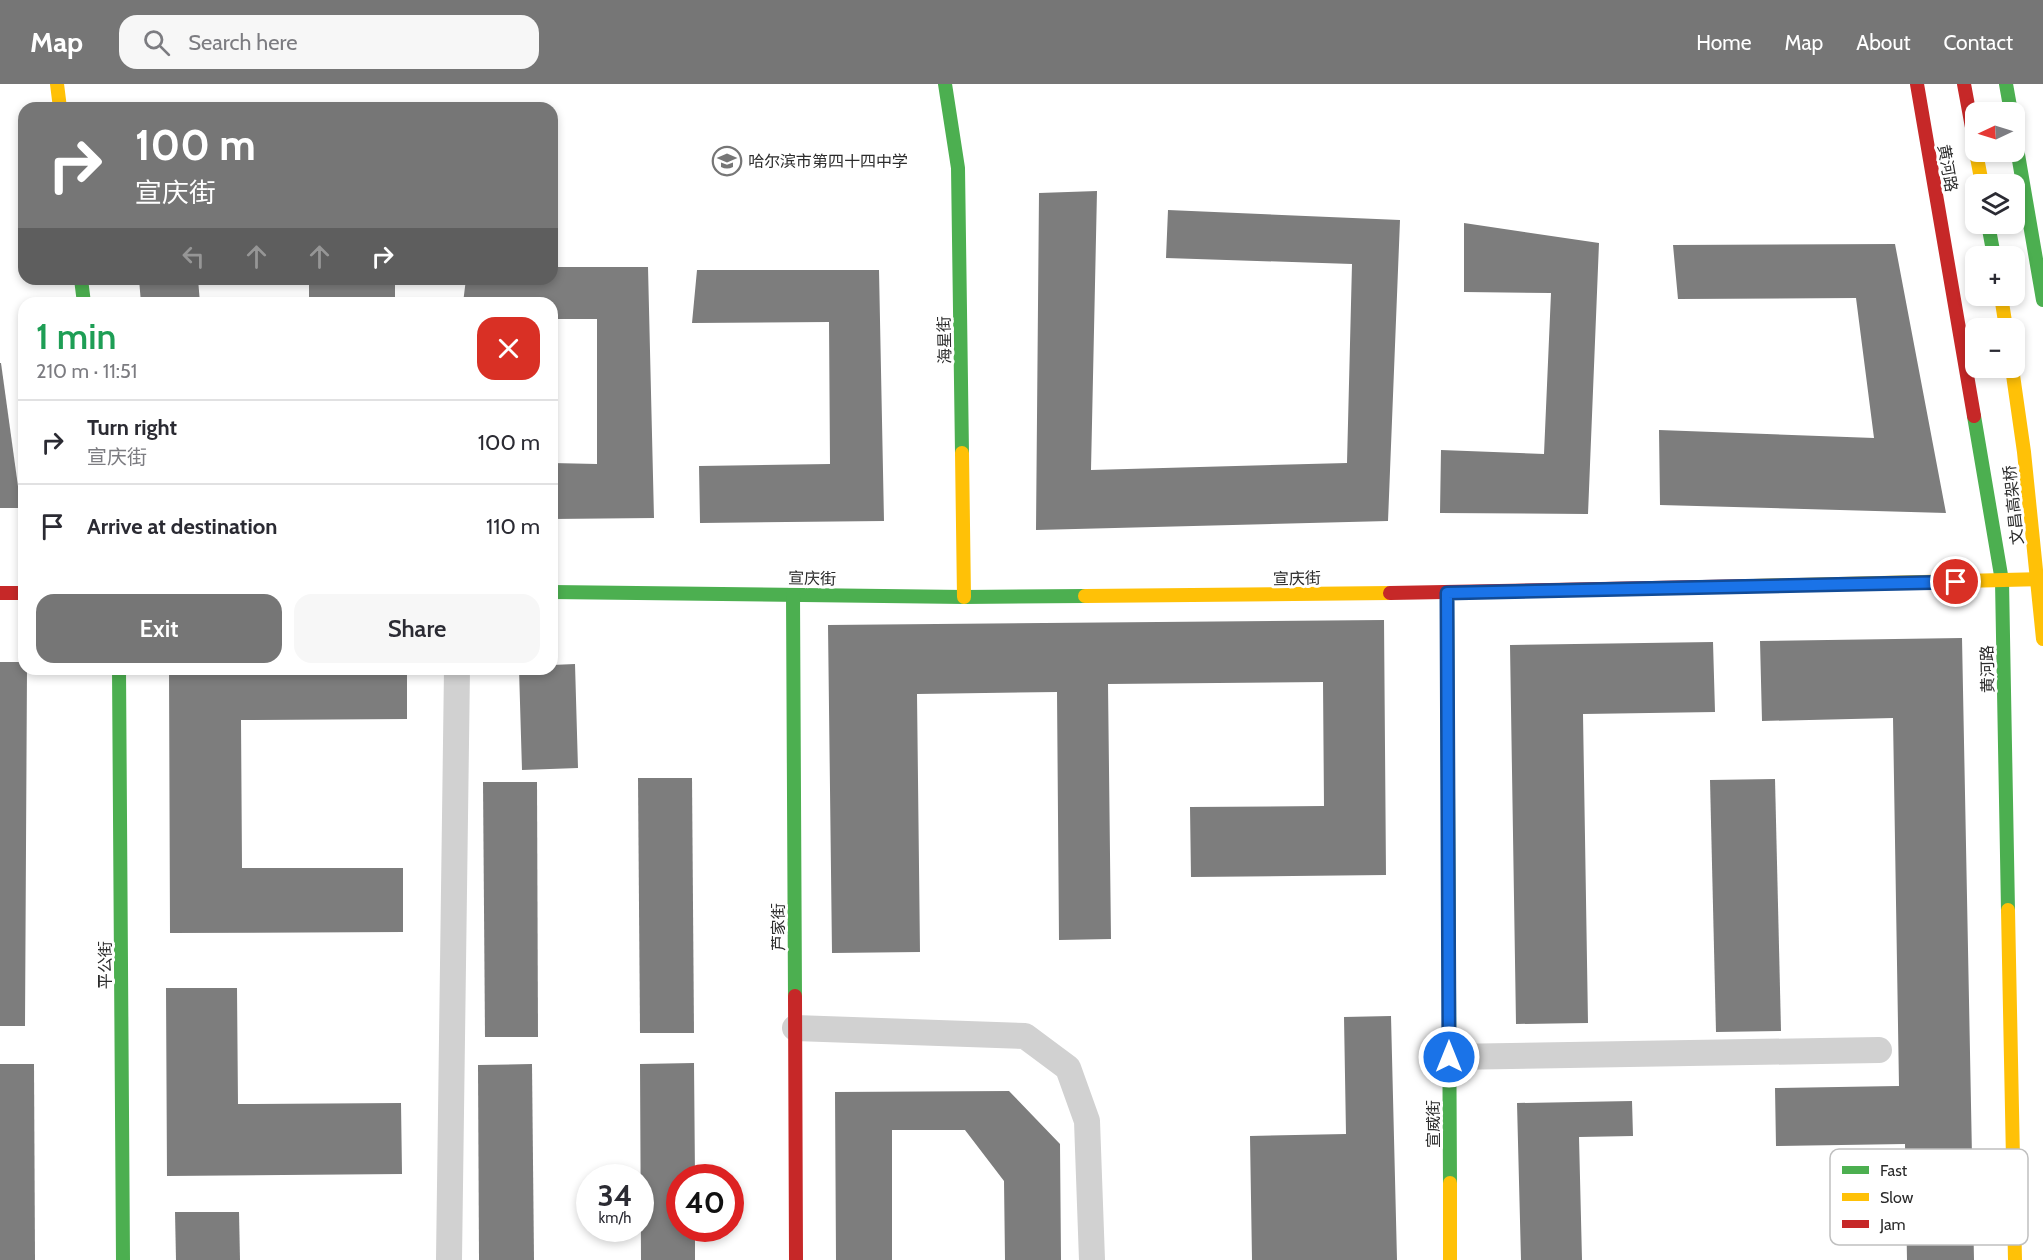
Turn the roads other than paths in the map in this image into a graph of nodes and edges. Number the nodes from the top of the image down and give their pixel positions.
1 (57, 84) edge
2 (945, 84) edge
3 (1917, 84) edge
4 (1964, 84) edge
5 (2006, 84) edge
6 (59, 102) edge
7 (1967, 102) edge
8 (2009, 102) edge
9 (2019, 162) edge
10 (2043, 300) edge
11 (2013, 378) edge
12 (2043, 579) edge
13 (2002, 581) junction
14 (558, 592) edge
15 (0, 593) edge
16 (18, 593) edge
17 (1447, 593) junction
18 (793, 595) junction
19 (964, 597) junction
20 (2043, 639) edge
21 (119, 675) edge
22 (457, 675) edge
23 (795, 1028) junction
24 (1879, 1050) dead end
25 (1449, 1057) junction
26 (2013, 1149) edge
27 (2015, 1245) edge
28 (123, 1260) edge
29 (449, 1260) edge
30 (796, 1260) edge
31 (1092, 1260) edge
32 (1450, 1260) edge
33 (2015, 1260) edge

1 - 6 main road
2 - 19 main road, 海星街
3 - 13 main road, 黄河路
4 - 7 main road
5 - 8 main road
9 - 10 main road
11 - 20 main road, 文昌高架桥, bridge
12 - 13 main road, 宣庆街
13 - 17 main road, 宣庆街
13 - 26 main road, 黄河路
14 - 18 main road, 宣庆街
15 - 16 main road
17 - 19 main road, 宣庆街
17 - 25 main road, 宣威街
18 - 19 main road, 宣庆街
18 - 23 main road, 芦家街
21 - 28 main road, 平公街
22 - 29 street
23 - 30 main road, 芦家街
23 - 31 street
24 - 25 street
25 - 32 main road, 宣威街
27 - 33 main road, 黄河路

